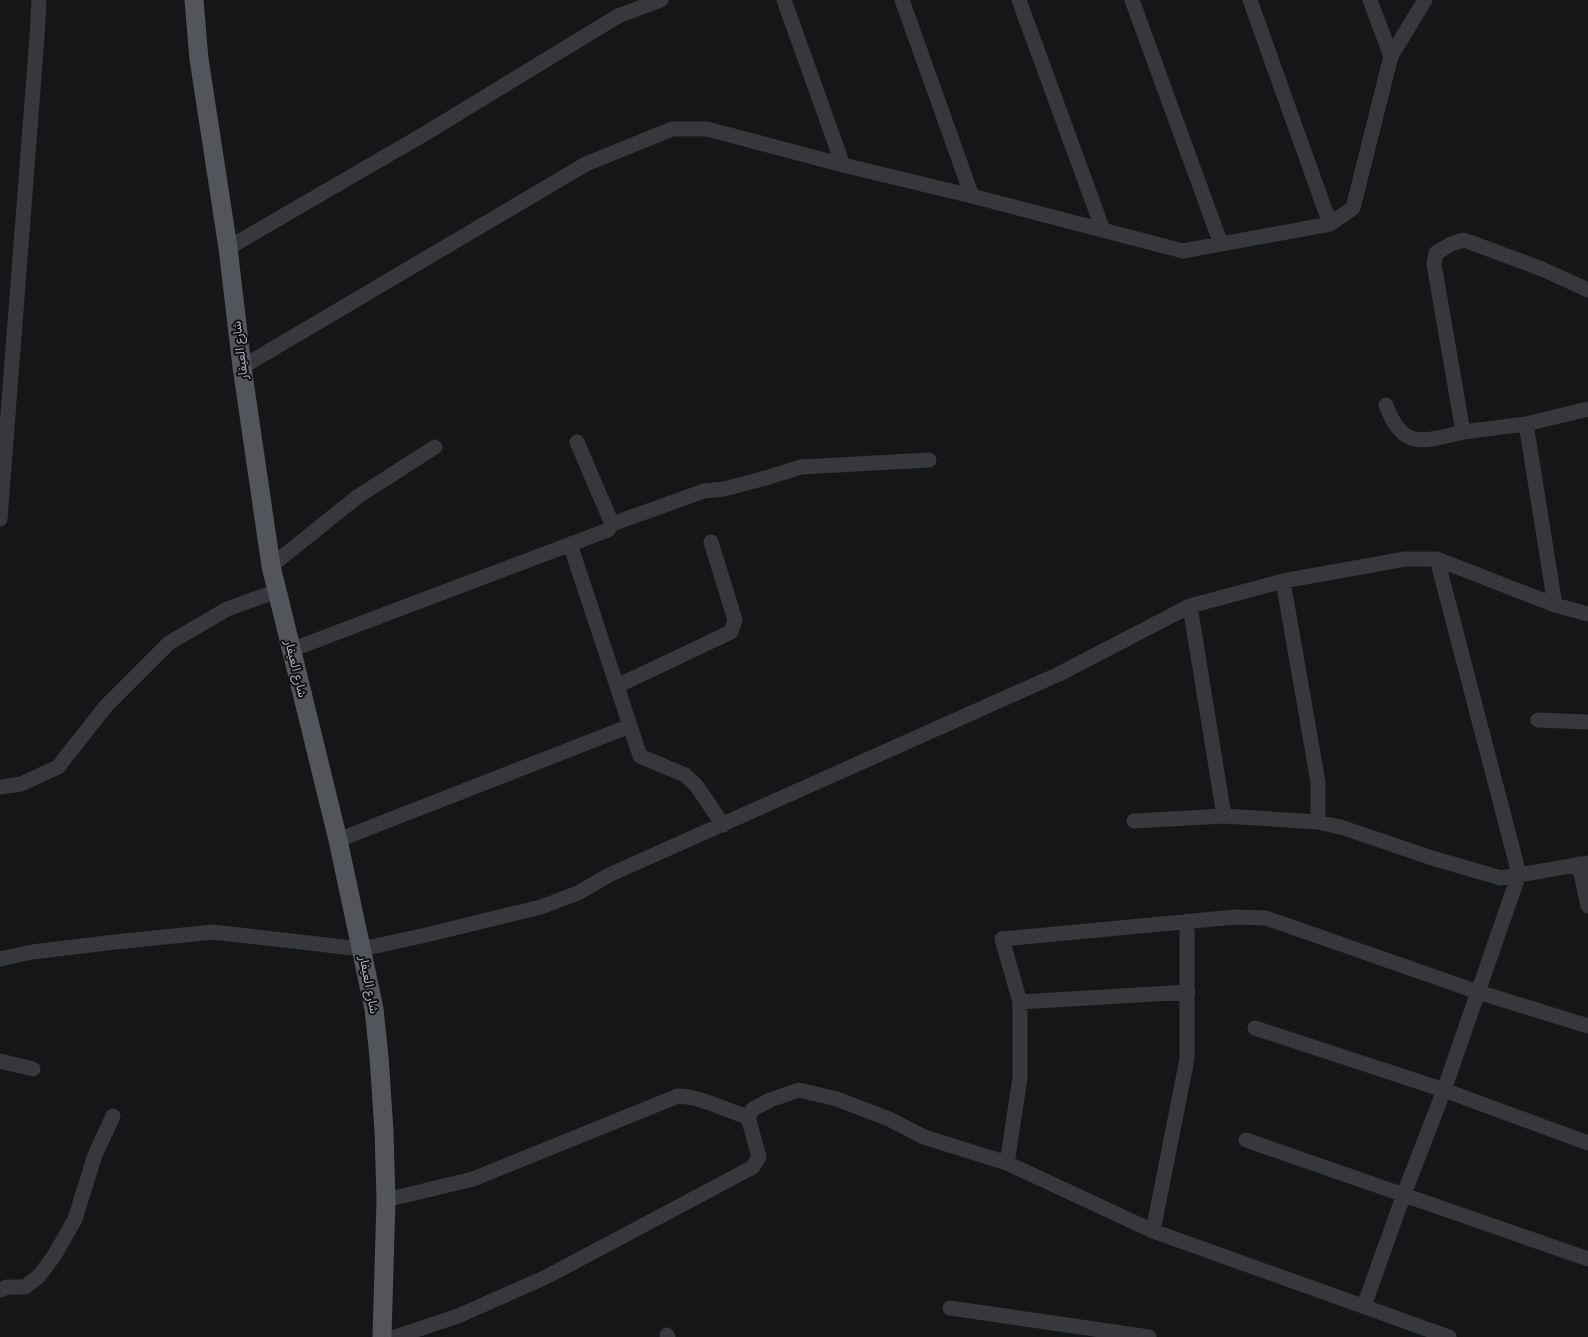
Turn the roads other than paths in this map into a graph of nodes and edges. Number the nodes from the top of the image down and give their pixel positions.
1 (39, 0) edge
2 (194, 0) edge
3 (661, 0) edge
4 (784, 0) edge
5 (902, 0) edge
6 (1019, 0) edge
7 (1132, 0) edge
8 (1250, 0) edge
9 (1370, 0) edge
10 (1425, 0) edge
11 (1391, 56) junction
12 (843, 165) junction
13 (972, 196) junction
14 (1330, 224) junction
15 (1103, 230) junction
16 (1221, 244) junction
17 (228, 248) junction
18 (1588, 290) edge
19 (242, 367) junction
20 (1386, 405) dead end
21 (1588, 409) edge
22 (1526, 424) junction
23 (1463, 432) junction
24 (577, 442) dead end
25 (435, 447) dead end
26 (929, 460) dead end
27 (0, 519) edge
28 (612, 524) junction
29 (711, 542) dead end
30 (570, 544) junction
31 (1437, 559) junction
32 (271, 566) junction
33 (1283, 581) junction
34 (277, 591) junction
35 (1555, 605) junction
36 (1190, 606) junction
37 (1588, 614) edge
38 (291, 650) junction
39 (617, 686) junction
40 (1538, 720) dead end
41 (1588, 722) edge
42 (630, 726) junction
43 (0, 787) edge
44 (1224, 816) junction
45 (1134, 821) dead end
46 (1318, 822) junction
47 (723, 825) junction
48 (338, 840) junction
49 (1584, 864) edge
50 (1518, 874) junction
51 (1588, 906) edge
52 (1187, 921) junction
53 (362, 949) junction
54 (0, 959) edge
55 (1188, 992) junction
56 (1478, 992) junction
57 (1020, 1002) junction
58 (1588, 1026) edge
59 (1255, 1028) dead end
60 (0, 1061) edge
61 (33, 1069) dead end
62 (1444, 1090) junction
63 (114, 1116) dead end
64 (748, 1117) junction
65 (1246, 1140) dead end
66 (1588, 1143) edge
67 (1007, 1163) junction
68 (1404, 1194) junction
69 (386, 1200) junction
70 (1153, 1231) junction
71 (1588, 1259) edge
72 (0, 1290) edge
73 (1364, 1306) junction
74 (950, 1308) dead end
75 (382, 1337) edge
76 (395, 1337) edge
77 (1149, 1337) edge
78 (1449, 1337) edge

1 - 27 street
2 - 17 main road, شارع العيفار
3 - 17 street
4 - 12 street
5 - 13 street
6 - 15 street
7 - 16 street
8 - 14 street
9 - 11 street
10 - 11 street
11 - 14 street
12 - 13 street
12 - 19 street
13 - 15 street
14 - 16 street
15 - 16 street
17 - 19 main road, شارع العيفار
18 - 23 street
19 - 32 main road, شارع العيفار
20 - 23 street
21 - 22 street
22 - 23 street
22 - 35 street
24 - 28 street
25 - 32 street
26 - 28 street
28 - 30 street
29 - 39 street
30 - 38 street
30 - 39 street
31 - 33 street
31 - 35 street
31 - 50 street
32 - 34 main road, شارع العيفار
33 - 36 street
33 - 46 street
34 - 38 main road, شارع العيفار
34 - 43 street
35 - 37 street
36 - 44 street
36 - 47 street
38 - 48 main road, شارع العيفار
39 - 42 street
40 - 41 street
42 - 47 street
42 - 48 street
44 - 45 street
44 - 46 street
46 - 50 street
47 - 53 street
48 - 53 main road, شارع العيفار
49 - 50 street
49 - 51 street
50 - 56 street
52 - 55 street
52 - 56 street
52 - 57 street
53 - 54 street
53 - 69 main road, شارع العيفار
55 - 57 street
55 - 70 street
56 - 58 street
56 - 62 street
57 - 67 street
59 - 62 street
60 - 61 street
62 - 66 street
62 - 68 street
63 - 72 street
64 - 67 street
64 - 69 street
64 - 76 street
65 - 68 street
67 - 70 street
68 - 71 street
68 - 73 street
69 - 75 main road, شارع العيفار
70 - 73 street
73 - 78 street
74 - 77 street

